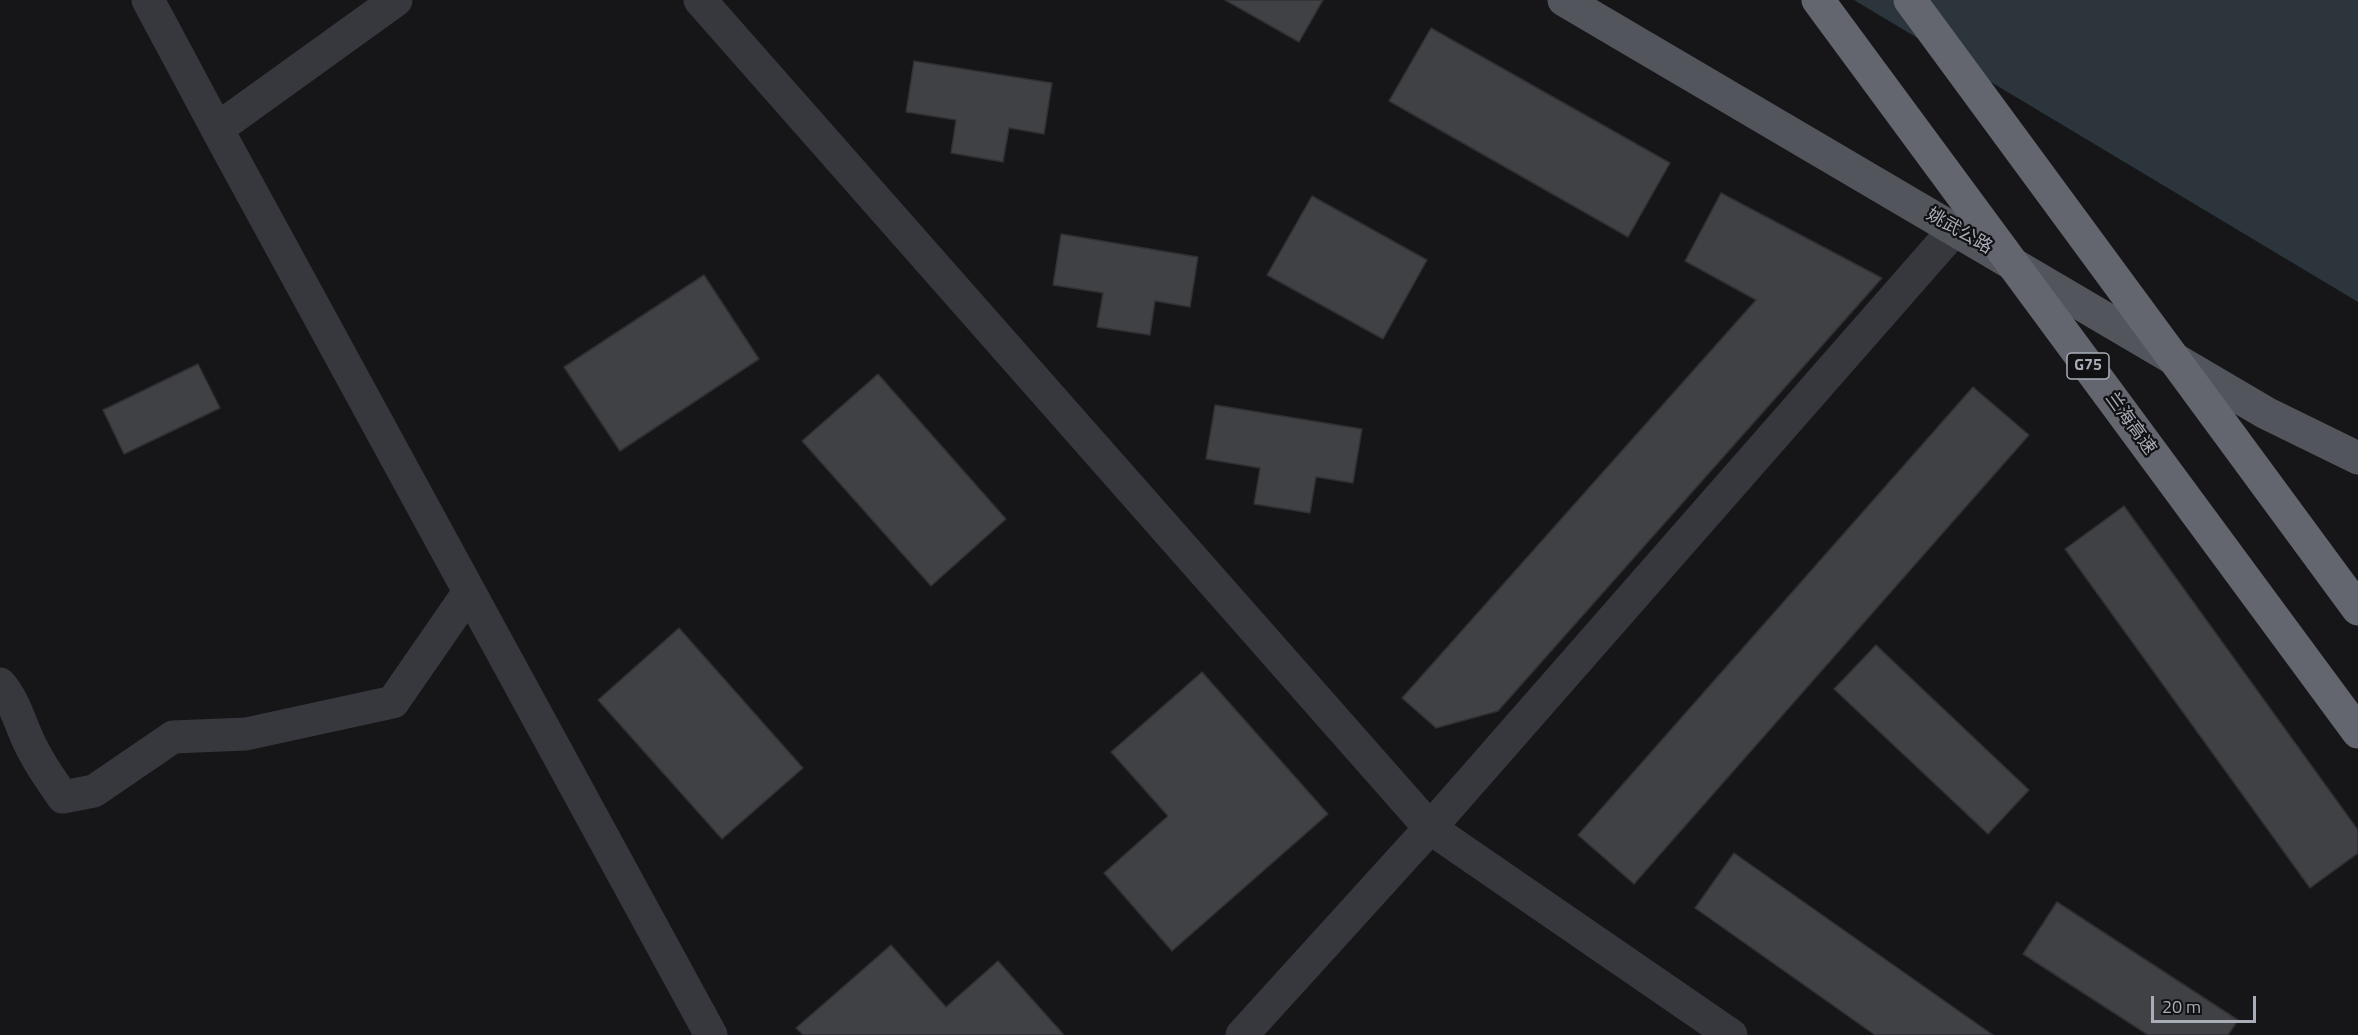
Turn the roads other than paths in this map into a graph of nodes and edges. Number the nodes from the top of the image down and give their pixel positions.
1 (148, 0) edge
2 (396, 0) edge
3 (700, 0) edge
4 (1564, 0) edge
5 (1818, 0) edge
6 (1910, 0) edge
7 (217, 129) junction
8 (1954, 229) junction
9 (2358, 458) edge
10 (469, 592) junction
11 (2358, 609) edge
12 (0, 684) edge
13 (2358, 732) edge
14 (1430, 828) junction
15 (711, 1035) edge
16 (1242, 1035) edge
17 (1731, 1035) edge

1 - 7 street
2 - 7 street
3 - 14 street
4 - 8 main road, 姚武公路
5 - 13 highway, 兰海高速 / G75, bridge
6 - 11 highway, bridge
7 - 10 street
8 - 9 main road, 姚武公路
8 - 14 street
10 - 12 street
10 - 15 street
14 - 16 street
14 - 17 street

